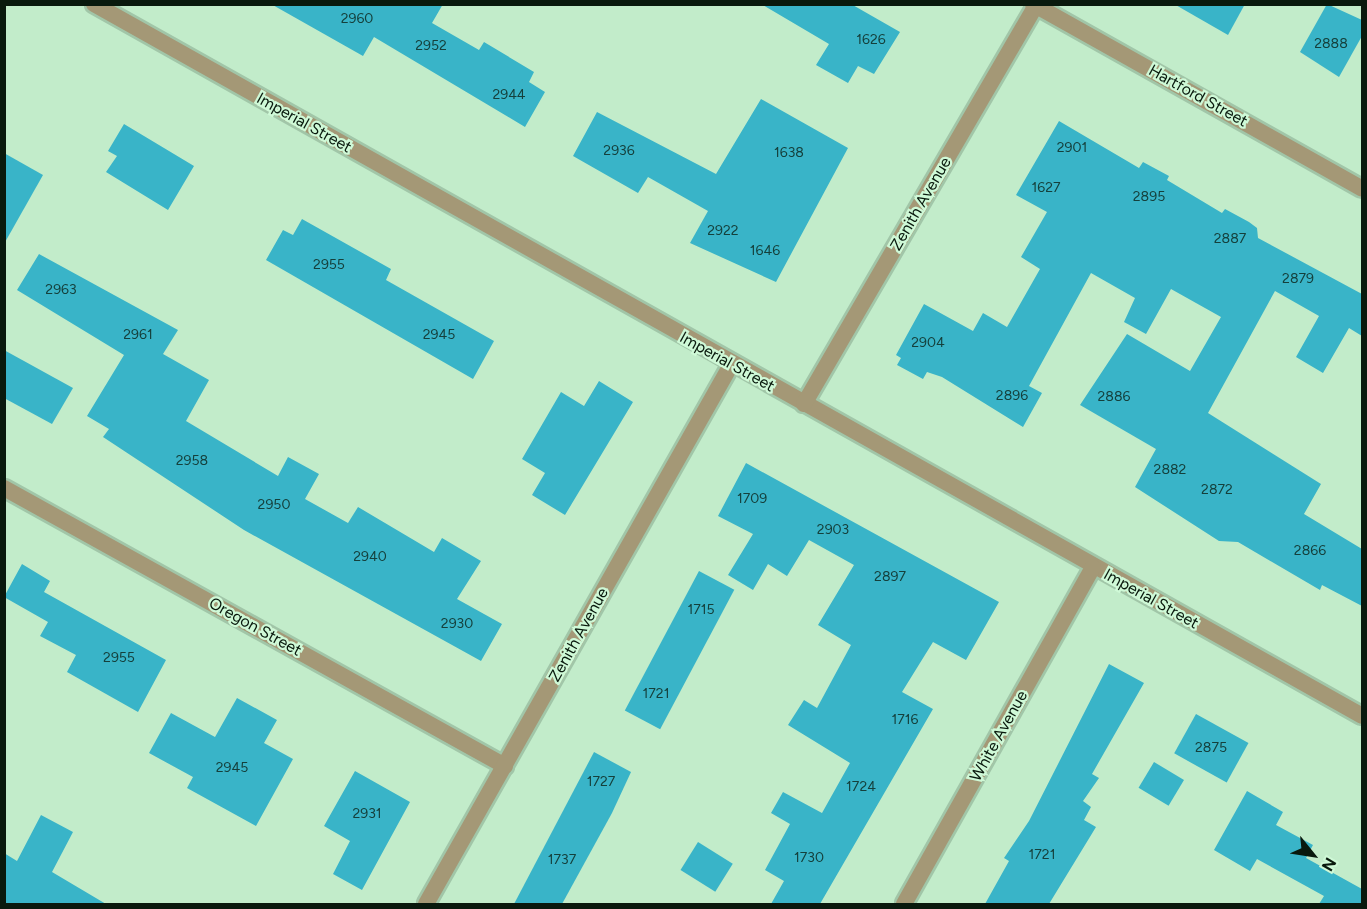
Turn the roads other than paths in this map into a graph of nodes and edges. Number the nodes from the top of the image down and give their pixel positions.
1 (94, 4) edge
2 (1036, 5) edge
3 (1362, 189) edge
4 (731, 365) junction
5 (804, 405) junction
6 (4, 488) edge
7 (1093, 567) junction
8 (1362, 717) edge
9 (505, 766) junction
10 (426, 904) edge
11 (904, 904) edge

1 - 4 street, Imperial Street
2 - 3 street, Hartford Street
2 - 5 street, Zenith Avenue
4 - 5 street, Imperial Street
4 - 9 street, Zenith Avenue
5 - 7 street, Imperial Street
6 - 9 street, Oregon Street
7 - 8 street, Imperial Street
7 - 11 street, White Avenue
9 - 10 street, Zenith Avenue

